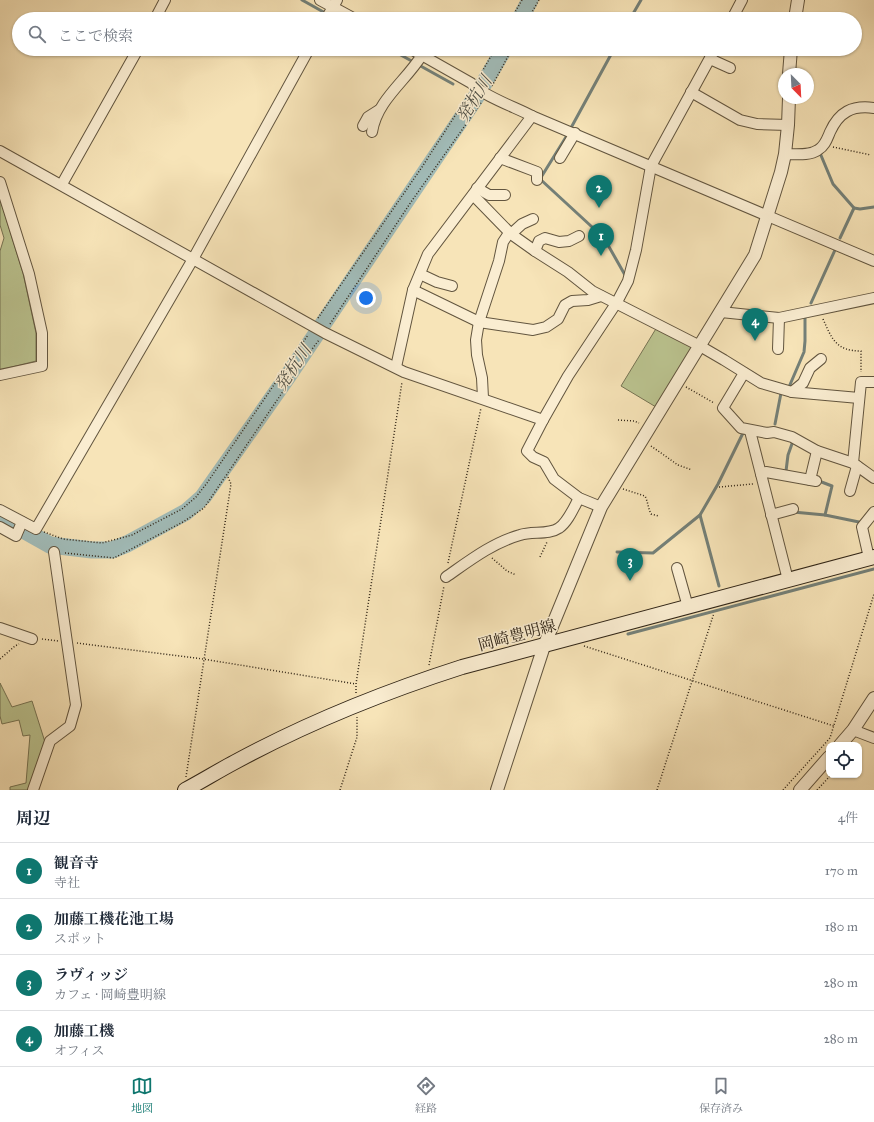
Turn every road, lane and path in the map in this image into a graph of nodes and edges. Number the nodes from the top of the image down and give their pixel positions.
1 (165, 0) edge
2 (320, 0) edge
3 (522, 0) edge
4 (539, 0) edge
5 (742, 0) edge
6 (798, 0) edge
7 (334, 6) edge
8 (159, 12) edge
9 (344, 12) edge
10 (515, 12) edge
11 (532, 12) edge
12 (736, 12) edge
13 (796, 12) edge
14 (134, 56) edge
15 (306, 56) edge
16 (414, 56) edge
17 (491, 56) edge
18 (508, 56) edge
19 (712, 56) edge
20 (790, 56) edge
21 (710, 59) junction
22 (417, 62) junction
23 (730, 68) dead end
24 (789, 68) edge
25 (474, 86) junction
26 (691, 92) junction
27 (487, 94) junction
28 (789, 104) edge
29 (874, 108) edge
30 (379, 110) junction
31 (532, 116) junction
32 (788, 125) junction
33 (363, 126) dead end
34 (372, 132) dead end
35 (575, 133) junction
36 (824, 145) junction
37 (0, 151) edge
38 (785, 154) junction
39 (871, 155) dead end
40 (500, 158) junction
41 (560, 158) dead end
42 (651, 166) junction
43 (537, 180) dead end
44 (0, 182) edge
45 (62, 184) junction
46 (475, 191) junction
47 (505, 195) dead end
48 (768, 215) junction
49 (533, 219) dead end
50 (510, 233) junction
51 (579, 236) dead end
52 (535, 251) junction
53 (193, 259) junction
54 (874, 261) edge
55 (420, 274) junction
56 (452, 286) dead end
57 (413, 290) junction
58 (602, 296) junction
59 (874, 298) edge
60 (617, 302) junction
61 (819, 309) junction
62 (721, 312) junction
63 (779, 318) junction
64 (479, 322) junction
65 (312, 325) junction
66 (325, 332) junction
67 (700, 346) junction
68 (778, 349) dead end
69 (821, 359) dead end
70 (400, 370) junction
71 (744, 373) junction
72 (0, 375) edge
73 (861, 382) junction
74 (874, 382) edge
75 (678, 383) junction
76 (792, 392) junction
77 (483, 398) junction
78 (859, 398) junction
79 (723, 408) junction
80 (543, 420) junction
81 (618, 420) dead end
82 (650, 428) junction
83 (750, 431) junction
84 (642, 440) junction
85 (817, 451) junction
86 (855, 465) junction
87 (692, 470) dead end
88 (227, 475) junction
89 (874, 478) edge
90 (762, 479) junction
91 (615, 486) junction
92 (719, 487) dead end
93 (850, 491) dead end
94 (579, 498) junction
95 (601, 508) junction
96 (793, 508) dead end
97 (0, 510) edge
98 (874, 512) edge
99 (771, 515) junction
100 (659, 516) dead end
101 (22, 522) junction
102 (36, 529) junction
103 (552, 531) junction
104 (6, 533) edge
105 (485, 550) junction
106 (54, 552) joint
107 (540, 557) dead end
108 (871, 558) edge
109 (677, 568) dead end
110 (516, 575) dead end
111 (446, 577) junction
112 (788, 580) junction
113 (874, 594) edge
114 (714, 600) junction
115 (688, 607) junction
116 (0, 628) edge
117 (577, 636) junction
118 (32, 639) junction
119 (66, 641) junction
120 (544, 646) junction
121 (0, 659) edge
122 (203, 659) junction
123 (426, 679) junction
124 (691, 681) junction
125 (356, 684) junction
126 (874, 698) edge
127 (356, 705) junction
128 (834, 726) junction
129 (853, 730) junction
130 (874, 738) edge
131 (843, 742) edge
132 (826, 760) edge
133 (828, 778) edge
134 (186, 789) edge
135 (500, 789) edge
136 (33, 790) edge
137 (340, 790) edge
138 (657, 790) edge
139 (783, 790) edge
140 (800, 790) edge
141 (818, 790) edge

1 - 8 street
2 - 7 street
3 - 10 path
4 - 11 path
5 - 12 street
6 - 13 street
7 - 9 street
14 - 45 street
15 - 53 street
16 - 22 street
17 - 25 path
18 - 27 path
19 - 21 street
20 - 24 street
21 - 23 street
21 - 26 street
22 - 25 street
22 - 30 street
25 - 27 street
25 - 65 path
26 - 32 street
26 - 42 street
27 - 31 street
27 - 66 path
28 - 32 street
29 - 36 street
30 - 33 street
30 - 34 street
31 - 35 street
31 - 40 street
32 - 38 street
35 - 41 street
35 - 42 street
36 - 38 street
36 - 39 path
37 - 45 street
38 - 48 street
40 - 43 street
40 - 46 street
42 - 48 street
42 - 60 street
44 - 72 street
45 - 53 street
46 - 47 street
46 - 50 street
46 - 55 street
48 - 54 street
48 - 62 street
49 - 50 street
50 - 52 street
50 - 64 street
51 - 52 street
52 - 58 street
53 - 65 street
53 - 102 street
55 - 56 street
55 - 57 street
57 - 64 street
57 - 70 street
58 - 60 street
58 - 64 street
59 - 61 street
60 - 67 street
60 - 80 street
61 - 63 street
61 - 73 path
62 - 63 street
62 - 67 street
63 - 68 street
64 - 77 street
65 - 66 street
65 - 102 path
66 - 70 street
66 - 88 path
67 - 71 street
67 - 75 street
69 - 76 street
70 - 77 street
70 - 125 path
71 - 76 street
71 - 79 street
73 - 74 street
73 - 78 street
75 - 79 path
75 - 82 street
76 - 78 street
77 - 80 street
77 - 111 path
78 - 86 street
79 - 83 street
80 - 94 street
81 - 82 path
82 - 84 street
83 - 85 street
83 - 90 street
84 - 87 path
84 - 91 street
85 - 86 street
85 - 90 street
86 - 89 street
86 - 93 street
88 - 106 path
88 - 122 path
90 - 92 path
90 - 99 street
91 - 95 street
91 - 100 path
94 - 95 street
94 - 103 street
95 - 120 street
96 - 99 street
97 - 101 street
98 - 108 street
99 - 112 street
101 - 102 street
101 - 104 street
103 - 105 street
103 - 107 path
105 - 110 path
105 - 111 street
106 - 119 street
108 - 112 main road, 岡崎豊明線
109 - 115 street
111 - 123 path
112 - 114 main road, 岡崎豊明線
113 - 128 path
114 - 115 main road, 岡崎豊明線
114 - 124 path
115 - 117 main road, 岡崎豊明線
116 - 118 street
117 - 120 main road, 岡崎豊明線
117 - 124 path
118 - 119 path
118 - 121 path
119 - 122 path
119 - 136 street
120 - 123 main road, 岡崎豊明線
120 - 135 street
122 - 125 path
122 - 134 path
123 - 127 main road, 岡崎豊明線
124 - 128 path
124 - 138 path
125 - 127 path
126 - 129 street
127 - 134 main road, 岡崎豊明線
127 - 137 path
128 - 139 path
129 - 130 street
129 - 131 street
132 - 140 street
133 - 141 path

